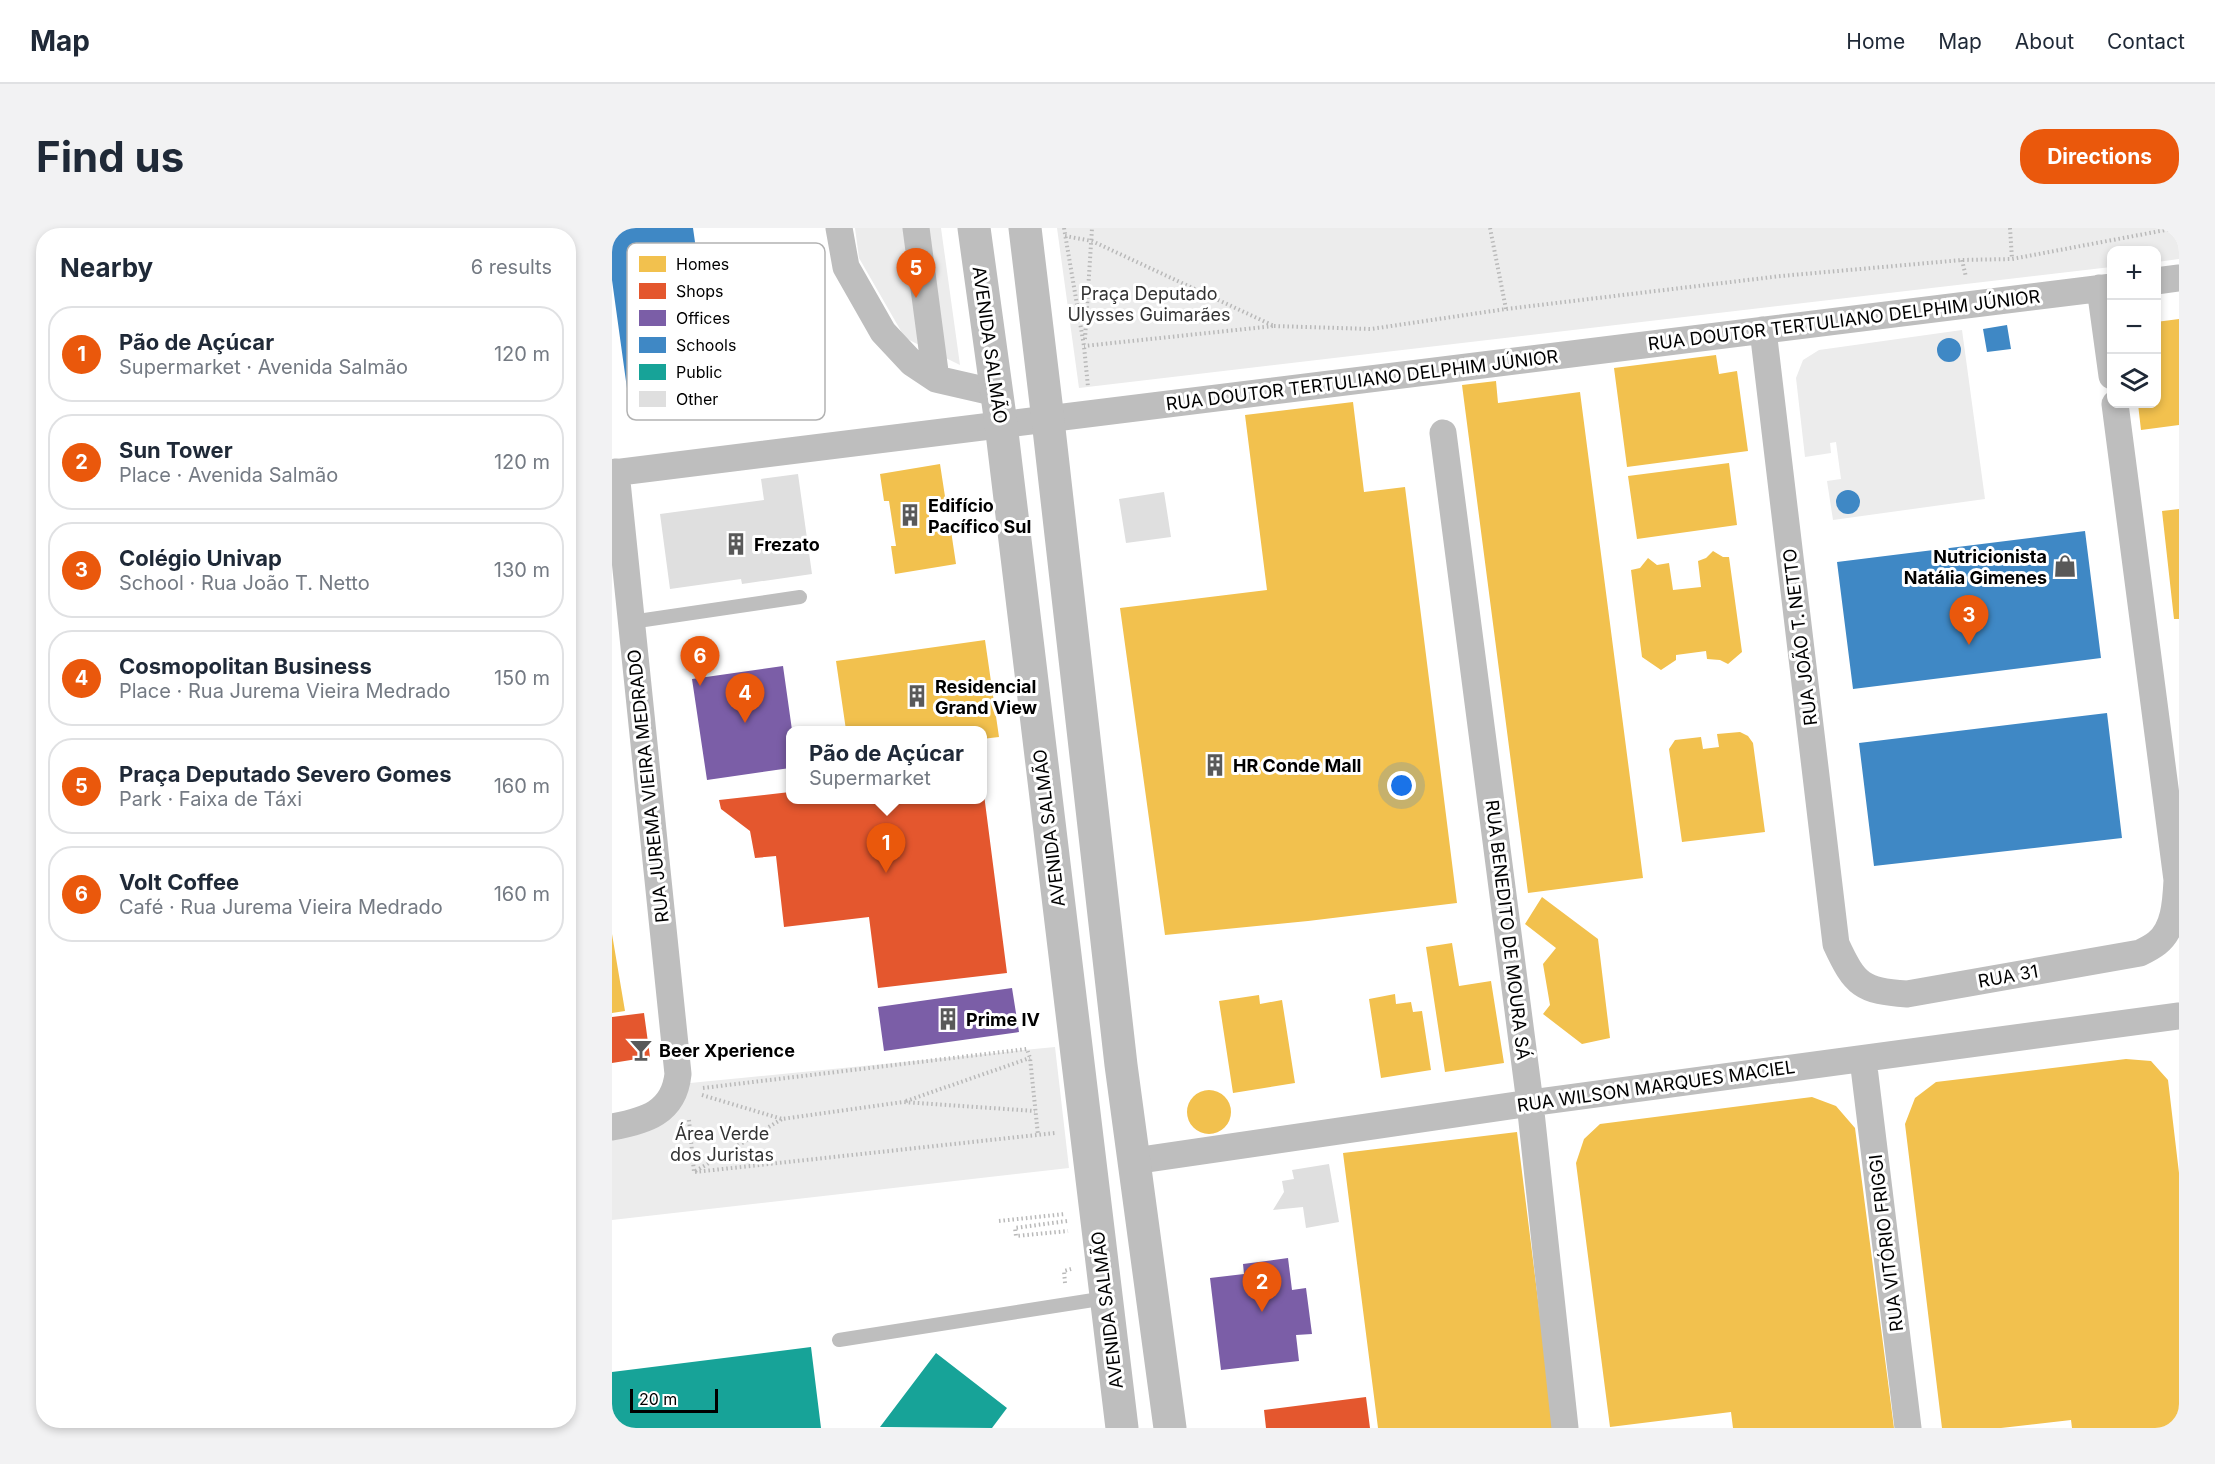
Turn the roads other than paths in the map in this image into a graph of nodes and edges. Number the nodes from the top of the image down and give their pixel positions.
1 (839, 228) edge
2 (916, 228) edge
3 (974, 228) edge
4 (1025, 228) edge
5 (2179, 278) edge
6 (2161, 280) edge
7 (2106, 288) edge
8 (1764, 330) junction
9 (2110, 354) edge
10 (936, 378) junction
11 (2116, 408) edge
12 (999, 409) junction
13 (1048, 420) junction
14 (1443, 433) dead end
15 (614, 472) edge
16 (800, 597) dead end
17 (631, 622) junction
18 (1836, 944) joint
19 (2179, 1016) edge
20 (1076, 1046) junction
21 (1863, 1059) junction
22 (1121, 1065) junction
23 (1530, 1103) junction
24 (612, 1127) edge
25 (1134, 1161) junction
26 (1106, 1298) junction
27 (839, 1340) dead end
28 (1122, 1428) edge
29 (1170, 1428) edge
30 (1566, 1428) edge
31 (1908, 1428) edge

1 - 10 street
2 - 10 street
3 - 12 street, AVENIDA SALMÃO
4 - 13 street
5 - 6 street
7 - 8 street, RUA DOUTOR TERTULIANO DELPHIM JÚNIOR
7 - 9 street
8 - 13 street, RUA DOUTOR TERTULIANO DELPHIM JÚNIOR
8 - 18 street, RUA JOÃO T. NETTO
10 - 12 street
11 - 18 street, RUA 31
12 - 13 street, RUA DOUTOR TERTULIANO DELPHIM JÚNIOR
12 - 15 street, RUA DOUTOR TERTULIANO DELPHIM JÚNIOR
12 - 20 street, AVENIDA SALMÃO
13 - 22 street
14 - 23 street, RUA BENEDITO DE MOURA SÁ
15 - 17 street, RUA JUREMA VIEIRA MEDRADO
16 - 17 lane
17 - 24 street, RUA JUREMA VIEIRA MEDRADO
19 - 21 street, RUA WILSON MARQUES MACIEL
20 - 22 street
20 - 26 street, AVENIDA SALMÃO
21 - 23 street, RUA WILSON MARQUES MACIEL
21 - 31 street, RUA VITÓRIO FRIGGI
22 - 25 street
23 - 25 street, RUA WILSON MARQUES MACIEL
23 - 30 street, RUA BENEDITO DE MOURA SÁ
25 - 29 street
26 - 27 lane
26 - 28 street, AVENIDA SALMÃO

